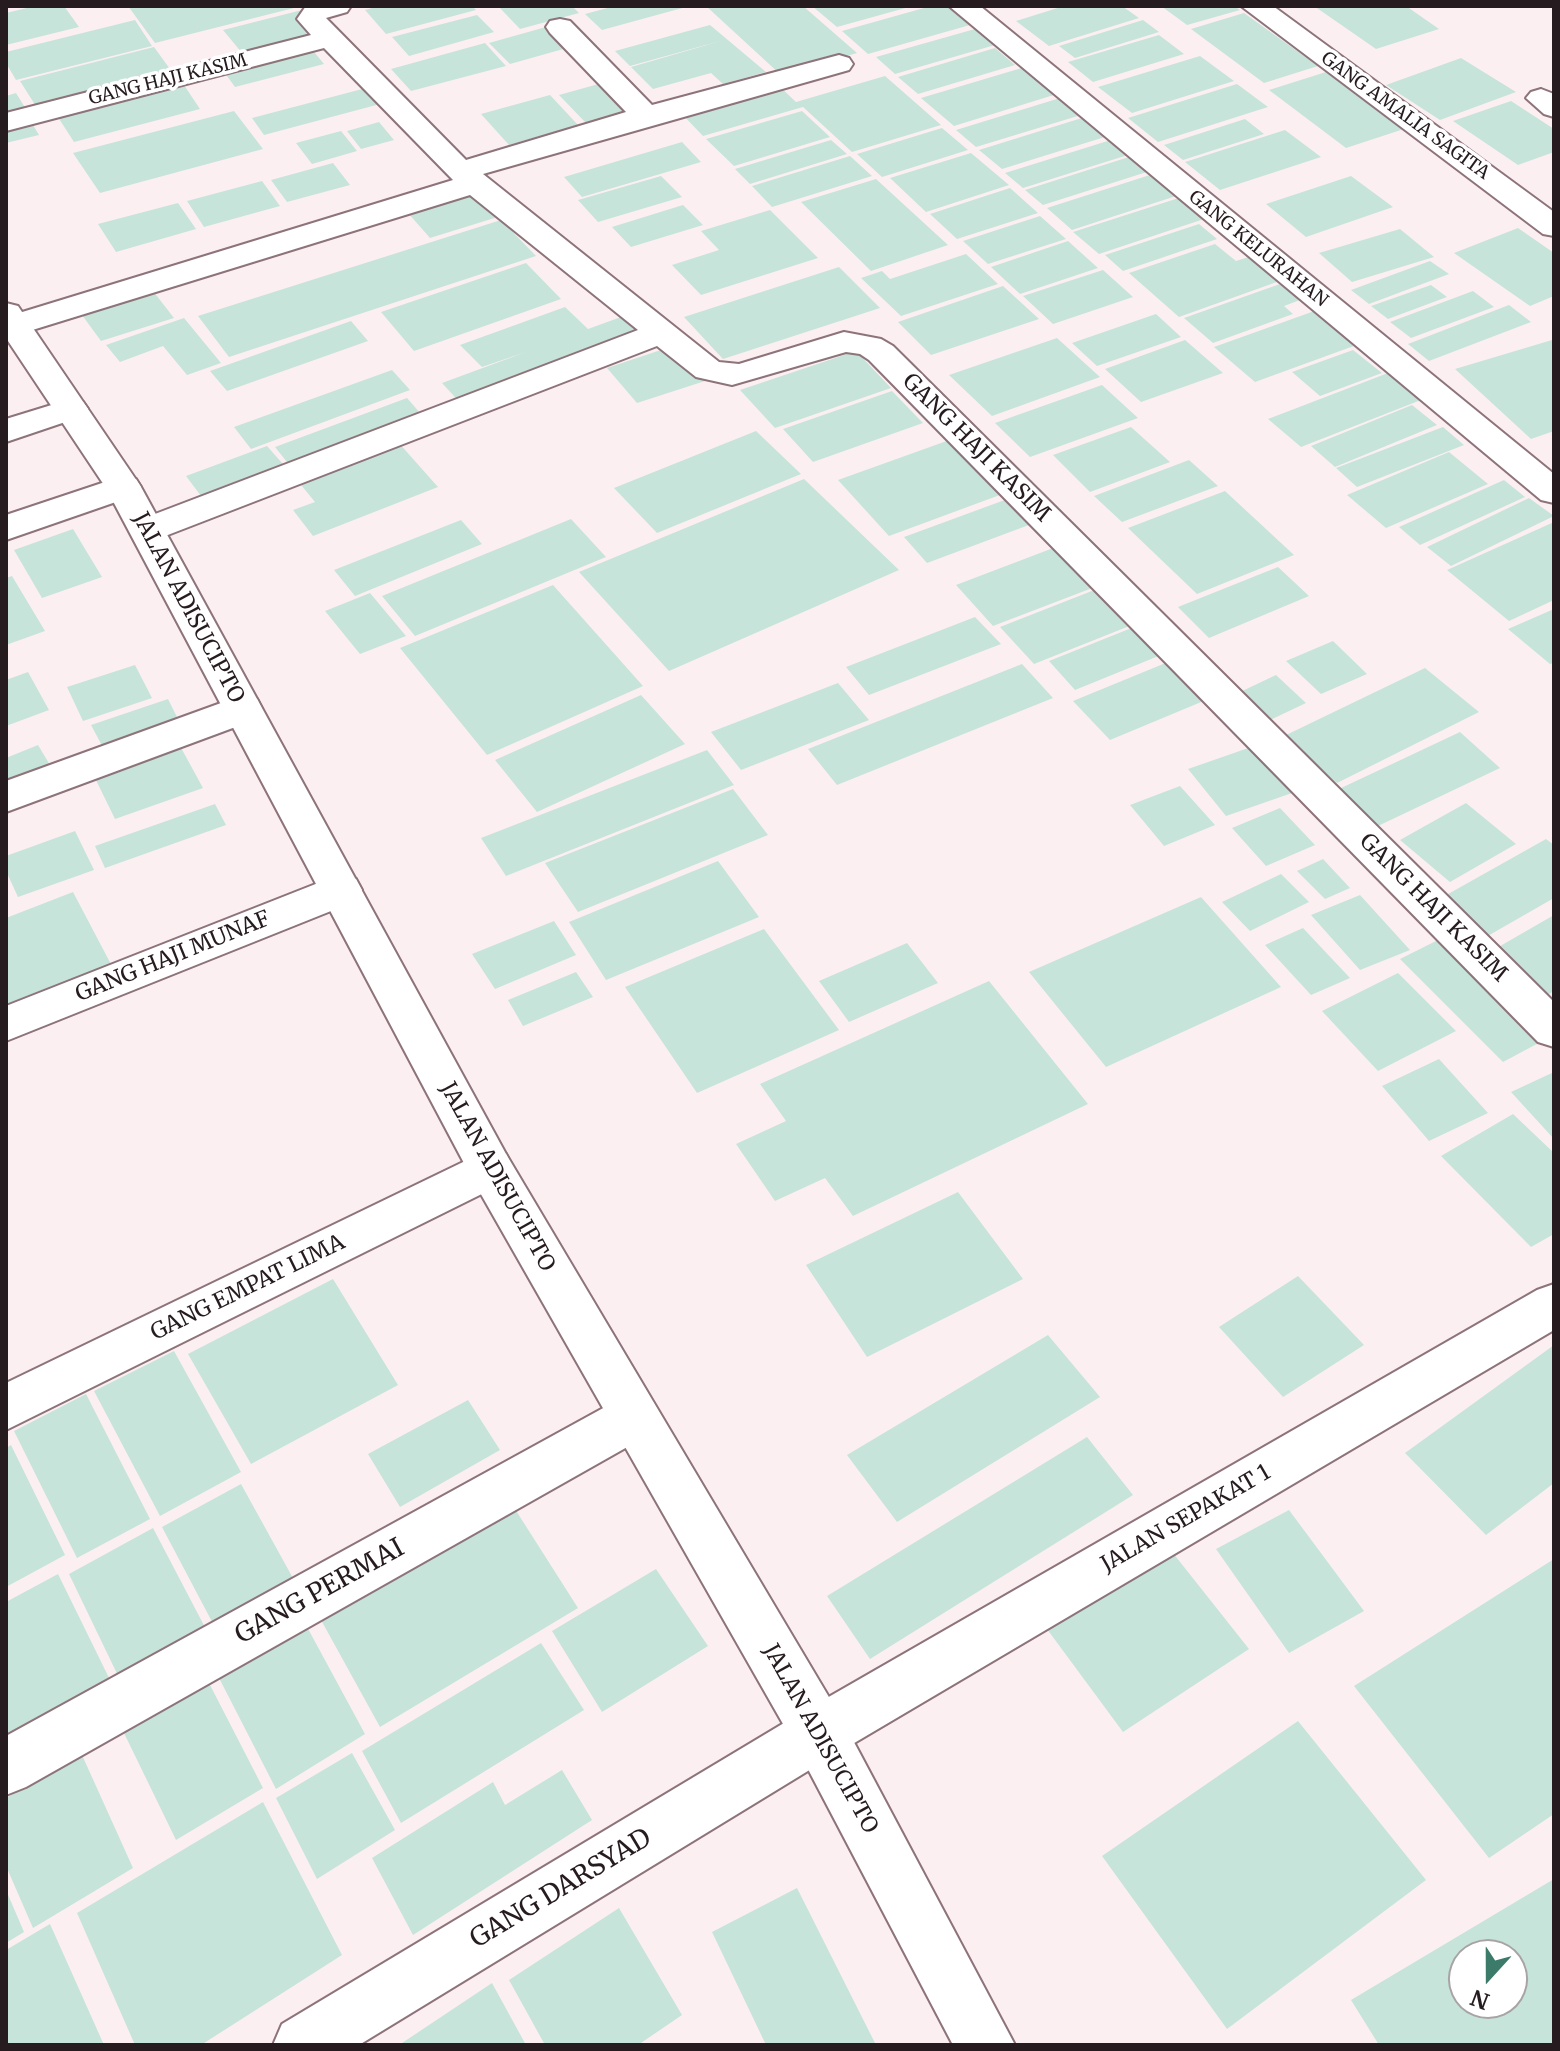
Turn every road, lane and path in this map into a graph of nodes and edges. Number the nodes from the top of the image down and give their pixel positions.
1 (963, 6) edge
2 (1255, 6) edge
3 (334, 22) edge
4 (560, 27) dead end
5 (839, 64) dead end
6 (646, 116) junction
7 (6, 122) edge
8 (468, 177) junction
9 (1554, 227) edge
10 (10, 319) edge
11 (661, 333) junction
12 (71, 409) junction
13 (6, 431) edge
14 (123, 487) junction
15 (1554, 492) edge
16 (6, 528) edge
17 (147, 530) junction
18 (243, 709) junction
19 (6, 797) edge
20 (341, 890) junction
21 (6, 1024) edge
22 (1554, 1030) edge
23 (490, 1168) junction
24 (1554, 1305) edge
25 (6, 1408) edge
26 (634, 1417) junction
27 (819, 1733) junction
28 (6, 1767) edge
29 (303, 2045) edge
30 (985, 2045) edge

1 - 15 street, GANG KELURAHAN
2 - 9 street, GANG AMALIA SAGITA
3 - 7 street, GANG HAJI KASIM
3 - 8 street, GANG HAJI KASIM
4 - 6 street
5 - 6 street
6 - 8 street
8 - 10 street
8 - 11 street, GANG HAJI KASIM
10 - 12 street, JALAN ADISUCIPTO
11 - 17 street
11 - 22 street, GANG HAJI KASIM
12 - 13 street
12 - 14 street, JALAN ADISUCIPTO
14 - 16 street
14 - 17 street, JALAN ADISUCIPTO
17 - 18 street, JALAN ADISUCIPTO
18 - 19 street
18 - 20 street, JALAN ADISUCIPTO
20 - 21 street, GANG HAJI MUNAF
20 - 23 street, JALAN ADISUCIPTO
23 - 25 street, GANG EMPAT LIMA
23 - 26 street, JALAN ADISUCIPTO
24 - 27 street, JALAN SEPAKAT 1
26 - 27 street, JALAN ADISUCIPTO
26 - 28 street, GANG PERMAI
27 - 29 street, GANG DARSYAD
27 - 30 street, JALAN ADISUCIPTO

